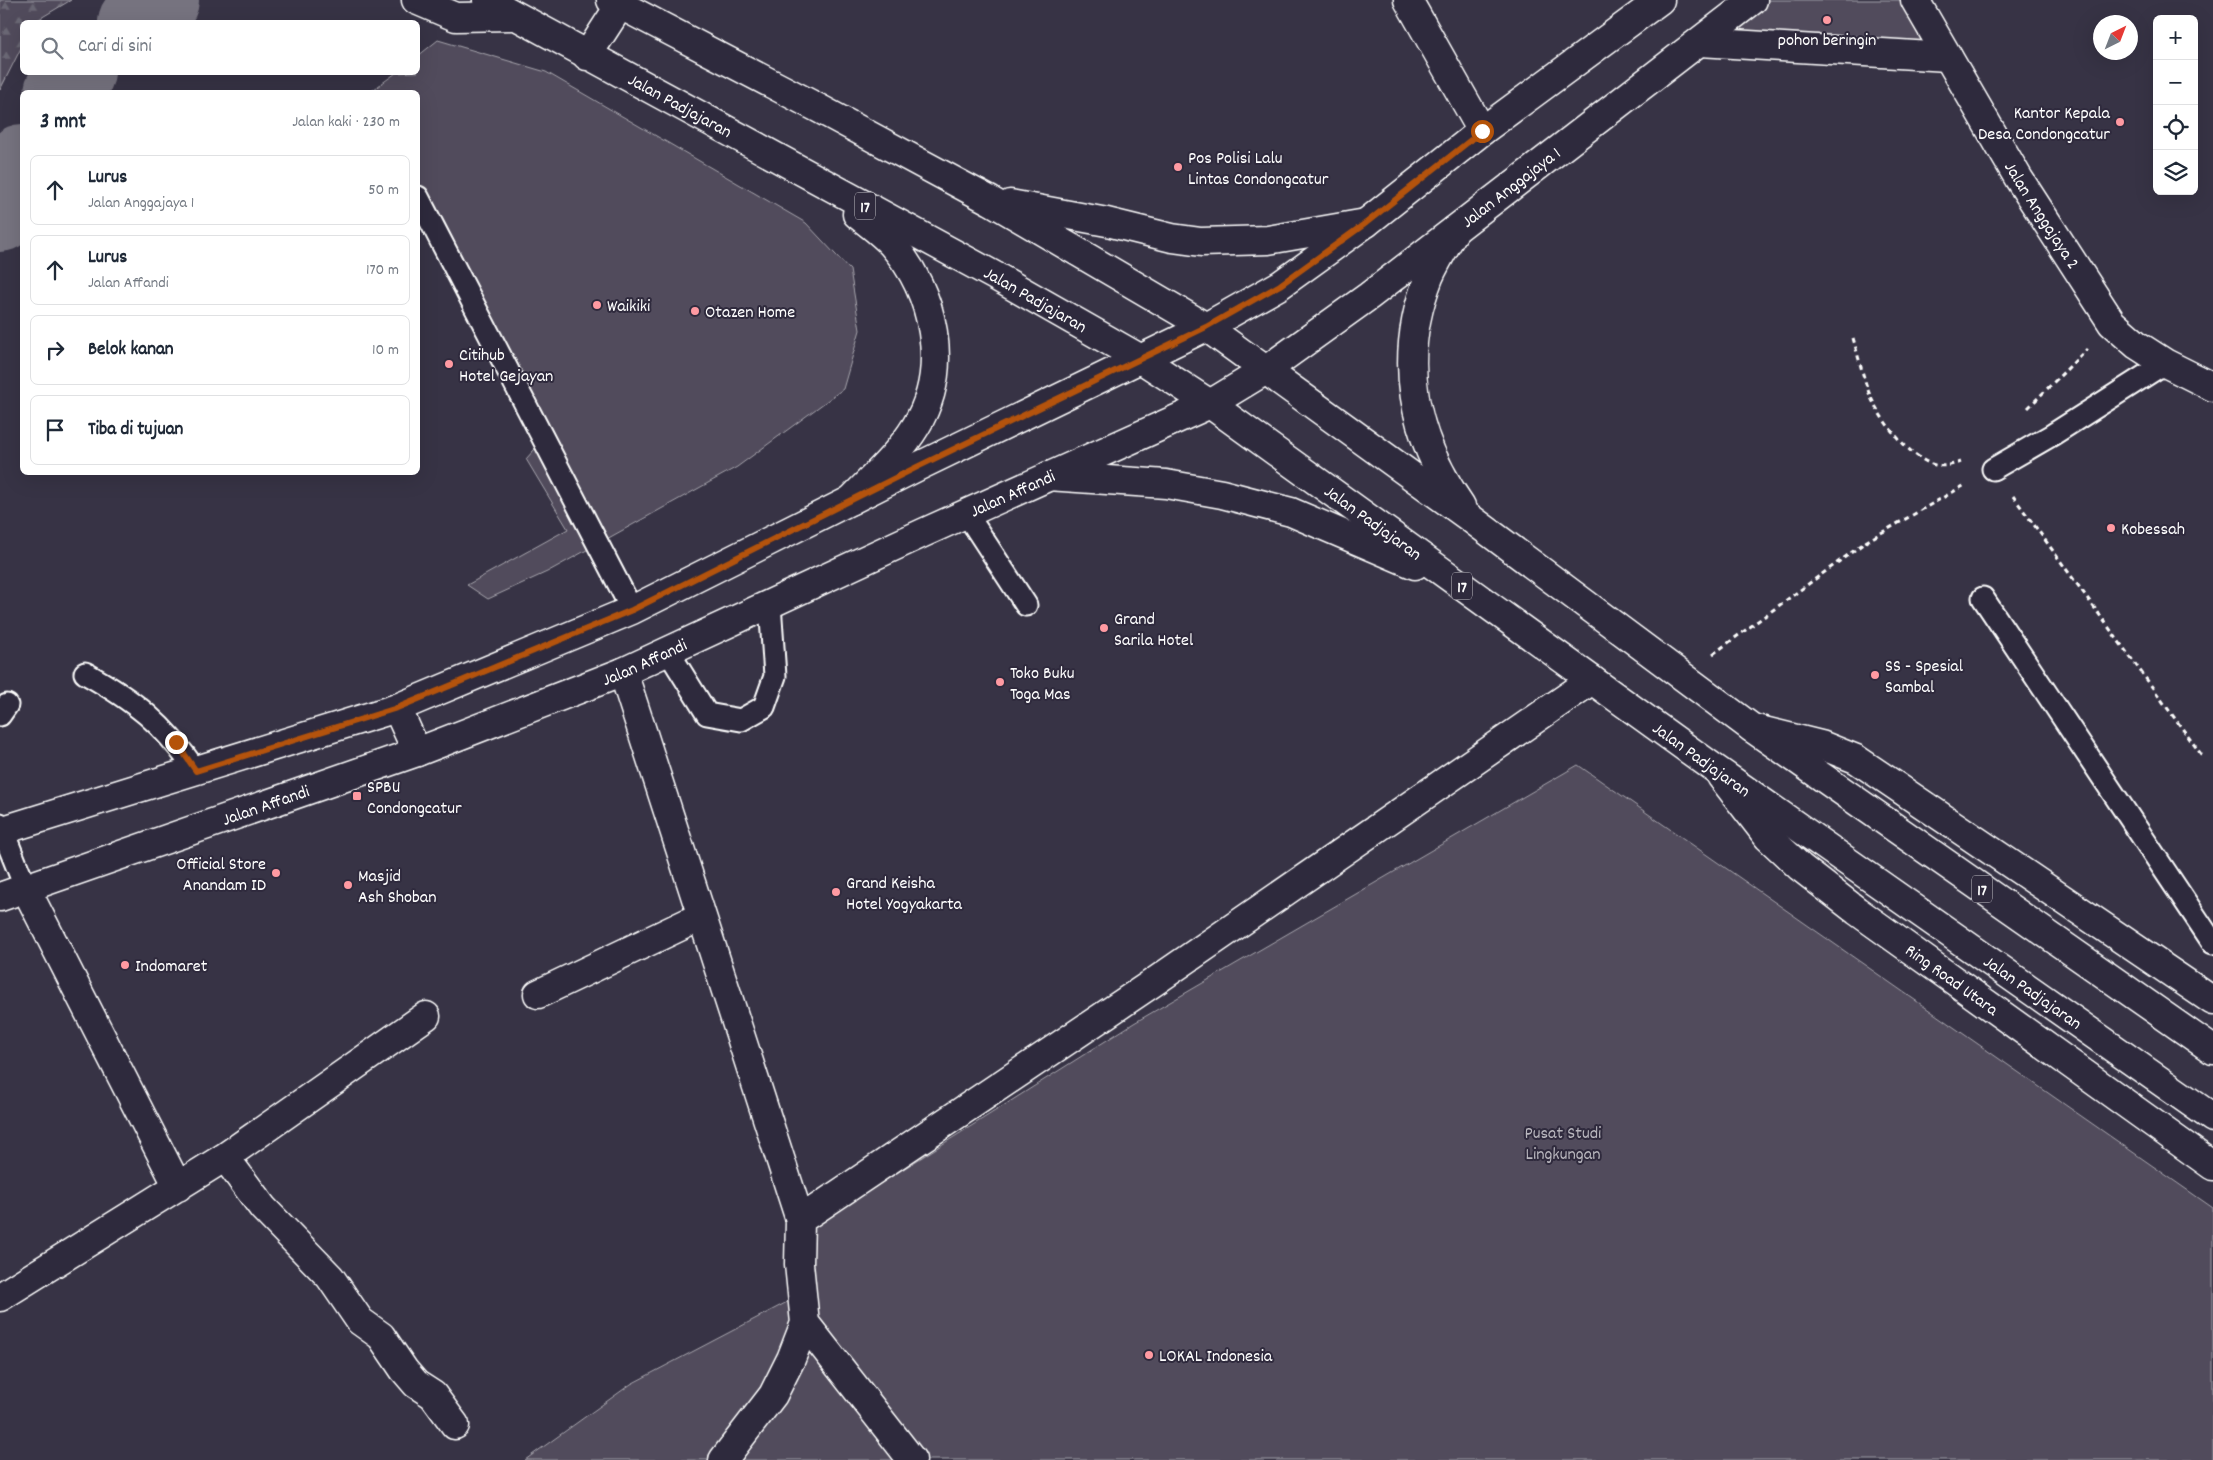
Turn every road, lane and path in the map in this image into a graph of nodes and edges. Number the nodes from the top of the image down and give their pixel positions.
1 (416, 0) edge
2 (487, 0) edge
3 (1408, 0) edge
4 (1660, 0) edge
5 (1753, 0) edge
6 (1915, 0) edge
7 (616, 2) edge
8 (513, 16) junction
9 (1700, 42) junction
10 (587, 56) junction
11 (1948, 57) junction
12 (1482, 131) junction
13 (823, 183) junction
14 (420, 200) edge
15 (991, 201) junction
16 (1366, 223) junction
17 (1455, 230) junction
18 (2112, 323) junction
19 (1206, 327) junction
20 (1853, 338) dead end
21 (1141, 359) junction
22 (2165, 363) junction
23 (1266, 370) junction
24 (2213, 387) edge
25 (1210, 404) junction
26 (2024, 412) dead end
27 (1967, 459) dead end
28 (1993, 469) junction
29 (1048, 476) junction
30 (851, 500) junction
31 (966, 513) junction
32 (1470, 518) junction
33 (1462, 586) junction
34 (1983, 598) dead end
35 (770, 604) junction
36 (1026, 605) dead end
37 (632, 610) junction
38 (668, 651) junction
39 (623, 672) junction
40 (86, 674) dead end
41 (1682, 676) junction
42 (1592, 680) junction
43 (397, 708) junction
44 (1752, 728) junction
45 (417, 752) junction
46 (2203, 757) dead end
47 (1714, 768) junction
48 (196, 771) junction
49 (0, 829) edge
50 (26, 889) junction
51 (0, 897) edge
52 (700, 916) junction
53 (2213, 943) edge
54 (538, 994) dead end
55 (2213, 1000) edge
56 (426, 1016) dead end
57 (2213, 1050) edge
58 (2213, 1118) edge
59 (225, 1157) junction
60 (2213, 1166) edge
61 (178, 1187) junction
62 (800, 1220) junction
63 (0, 1297) edge
64 (805, 1323) junction
65 (455, 1425) dead end
66 (723, 1460) edge
67 (912, 1460) edge

1 - 8 main road
2 - 8 main road, Jalan Padjajaran / 17
3 - 12 main road
4 - 12 main road
5 - 9 main road, Jalan Anggajaya 1
6 - 11 main road, Jalan Anggajaya 2
7 - 10 main road
7 - 15 main road, 17
8 - 10 main road, Jalan Padjajaran / 17
9 - 11 main road
9 - 17 main road, Jalan Anggajaya 1
10 - 13 main road, Jalan Padjajaran / 17
11 - 18 main road, Jalan Anggajaya 2
12 - 16 main road
13 - 21 main road, Jalan Padjajaran / 17
13 - 30 main road
14 - 37 lane
15 - 16 main road
15 - 19 main road, 17
16 - 19 main road
17 - 23 main road, Jalan Anggajaya 1
17 - 32 main road
18 - 22 main road, Jalan Anggajaya 2
18 - 26 path
19 - 21 main road
19 - 23 main road, 17
20 - 27 path
21 - 25 main road, Jalan Padjajaran / 17
21 - 30 main road
22 - 24 main road, Jalan Anggajaya 2
22 - 28 lane
23 - 25 main road, Jalan Affandi
23 - 32 main road, 17
25 - 29 main road, Jalan Affandi
25 - 33 main road, Jalan Padjajaran / 17
28 - 41 path
28 - 46 path
29 - 31 main road, Jalan Affandi
29 - 33 main road
30 - 37 main road
31 - 35 main road, Jalan Affandi
31 - 36 lane
32 - 41 main road, 17
33 - 42 main road, Jalan Padjajaran / 17
34 - 53 lane
35 - 38 main road, Jalan Affandi
35 - 38 lane
37 - 43 main road
38 - 39 main road, Jalan Affandi
39 - 45 main road, Jalan Affandi
39 - 52 main road
40 - 48 lane
41 - 44 main road, 17
42 - 47 main road, Jalan Padjajaran / 17
42 - 62 main road
43 - 45 main road
43 - 48 main road
44 - 55 main road
44 - 57 main road, 17
45 - 50 main road, Jalan Affandi
47 - 58 main road, Jalan Padjajaran / 17
47 - 60 main road, Ring Road Utara
48 - 49 main road
49 - 50 lane
50 - 51 main road, Jalan Affandi
50 - 61 main road
52 - 54 main road
52 - 62 main road
56 - 59 main road
59 - 61 main road
59 - 65 main road
61 - 63 main road
62 - 64 main road
64 - 66 main road
64 - 67 main road

